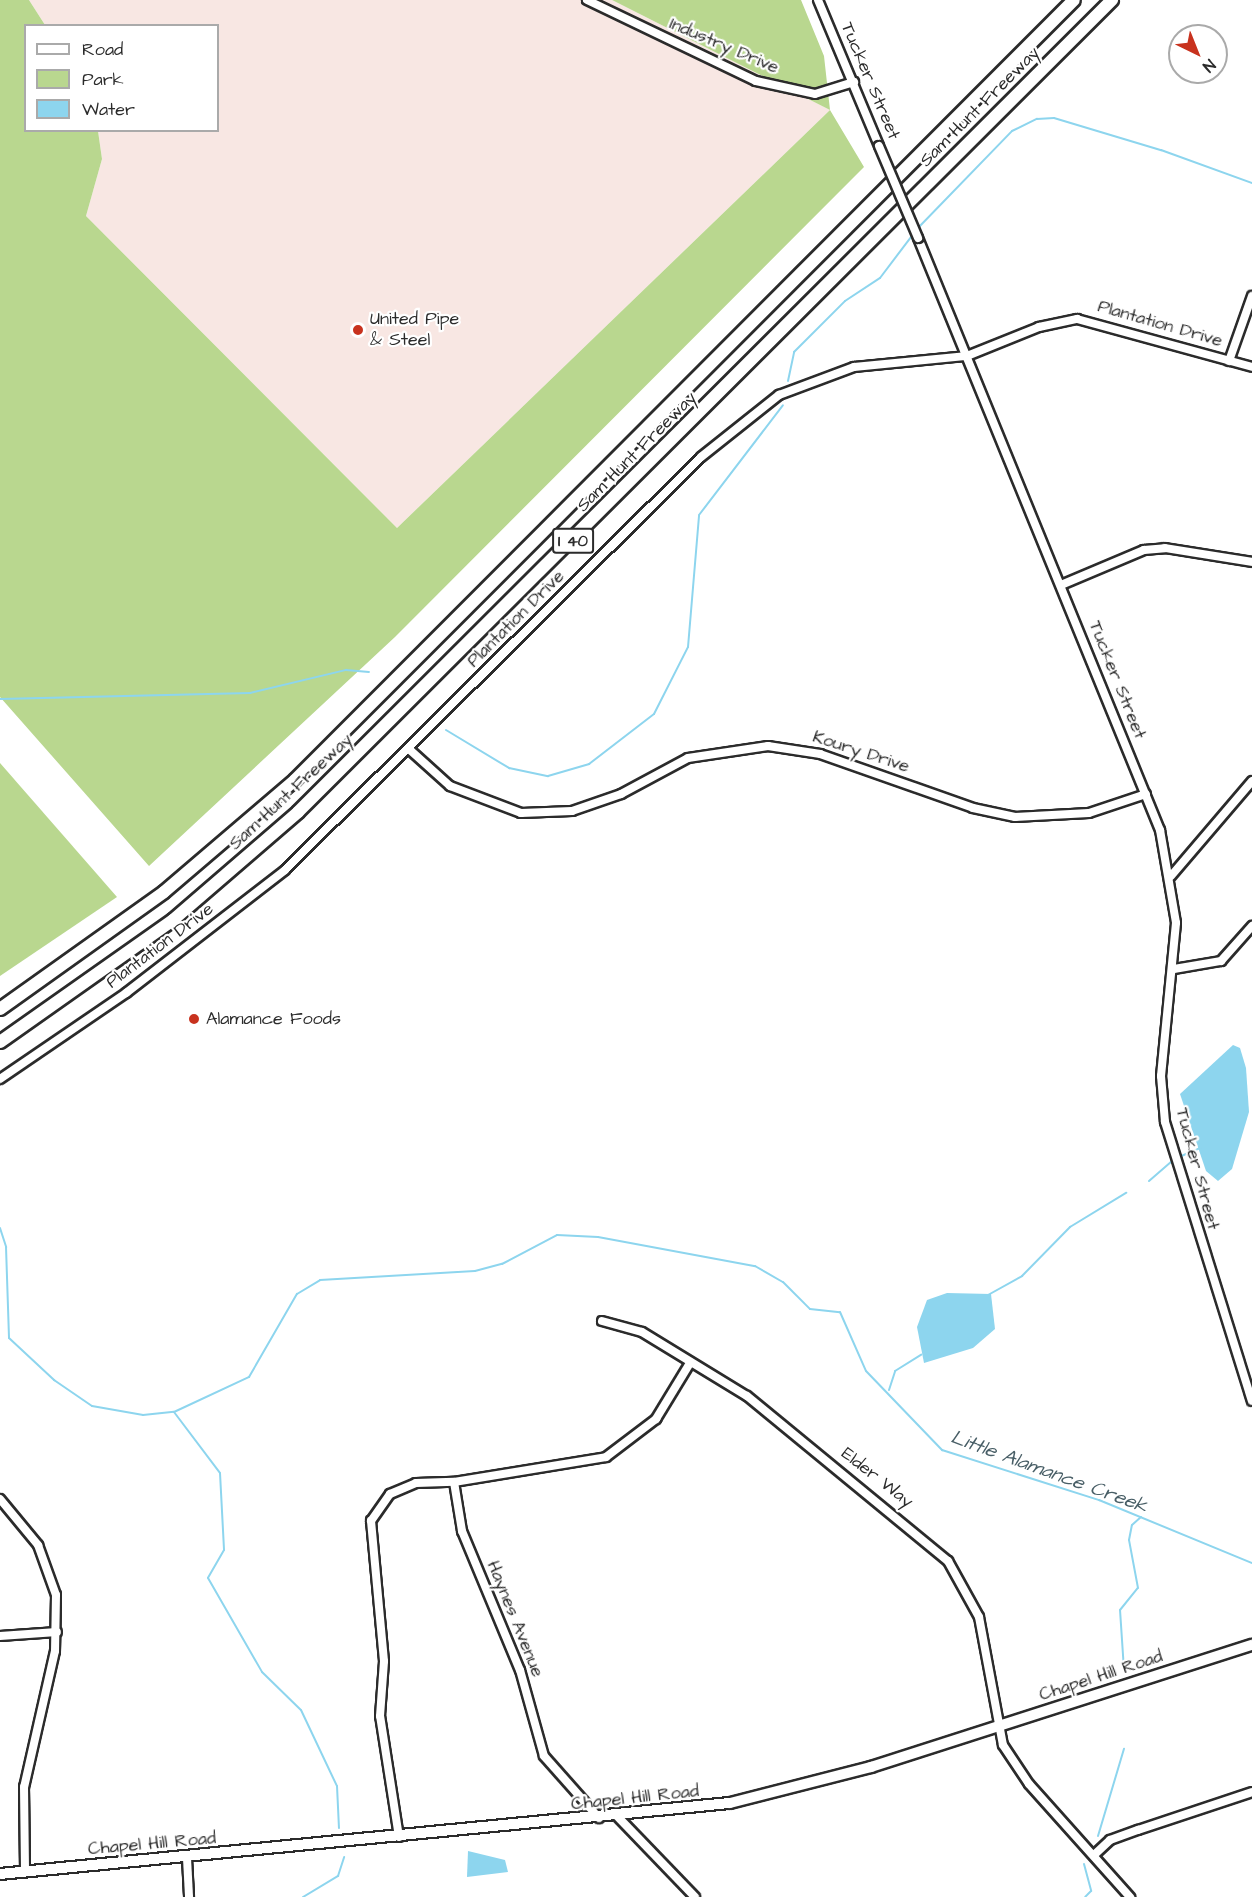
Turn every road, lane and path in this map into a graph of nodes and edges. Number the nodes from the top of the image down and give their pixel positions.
1 (587, 0) edge
2 (818, 0) edge
3 (1074, 0) edge
4 (1112, 0) edge
5 (854, 82) junction
6 (1252, 296) edge
7 (967, 356) junction
8 (1229, 360) junction
9 (1252, 367) edge
10 (1252, 562) edge
11 (1061, 585) junction
12 (410, 750) junction
13 (1252, 781) edge
14 (1146, 794) junction
15 (1171, 876) junction
16 (1252, 926) edge
17 (1174, 969) junction
18 (0, 1009) edge
19 (0, 1041) edge
20 (0, 1079) edge
21 (602, 1320) dead end
22 (690, 1363) junction
23 (1252, 1401) edge
24 (454, 1482) junction
25 (0, 1499) edge
26 (57, 1632) junction
27 (0, 1636) edge
28 (1252, 1645) edge
29 (997, 1726) junction
30 (1252, 1792) edge
31 (618, 1817) junction
32 (599, 1819) junction
33 (399, 1838) junction
34 (1094, 1855) junction
35 (187, 1858) junction
36 (25, 1871) junction
37 (0, 1874) edge
38 (189, 1897) edge
39 (695, 1897) edge
40 (1130, 1897) edge

1 - 5 street, Industry Drive
2 - 5 street, Tucker Street
3 - 18 highway, Sam Hunt Freeway / I 40
4 - 19 highway, Sam Hunt Freeway / I 40
5 - 7 street, Tucker Street, bridge
6 - 8 street
7 - 8 street, Plantation Drive
7 - 11 street, Tucker Street
7 - 12 street, Plantation Drive
8 - 9 street, Plantation Drive
10 - 11 street
11 - 14 street, Tucker Street
12 - 14 street, Koury Drive
12 - 20 street, Plantation Drive
13 - 15 street
14 - 15 street, Tucker Street
15 - 17 street, Tucker Street
16 - 17 street
17 - 23 street, Tucker Street
21 - 22 street, Elder Way
22 - 24 street
22 - 29 street, Elder Way
24 - 32 street, Haynes Avenue
24 - 33 street
25 - 26 street
26 - 27 street
26 - 36 street
28 - 29 main road, Chapel Hill Road
29 - 31 main road, Chapel Hill Road
29 - 34 street, Elder Way
30 - 34 street
31 - 32 main road, Chapel Hill Road
31 - 39 street
32 - 33 main road, Chapel Hill Road
33 - 35 main road, Chapel Hill Road
34 - 40 street, Elder Way
35 - 36 main road, Chapel Hill Road
35 - 38 street
36 - 37 main road, Chapel Hill Road

